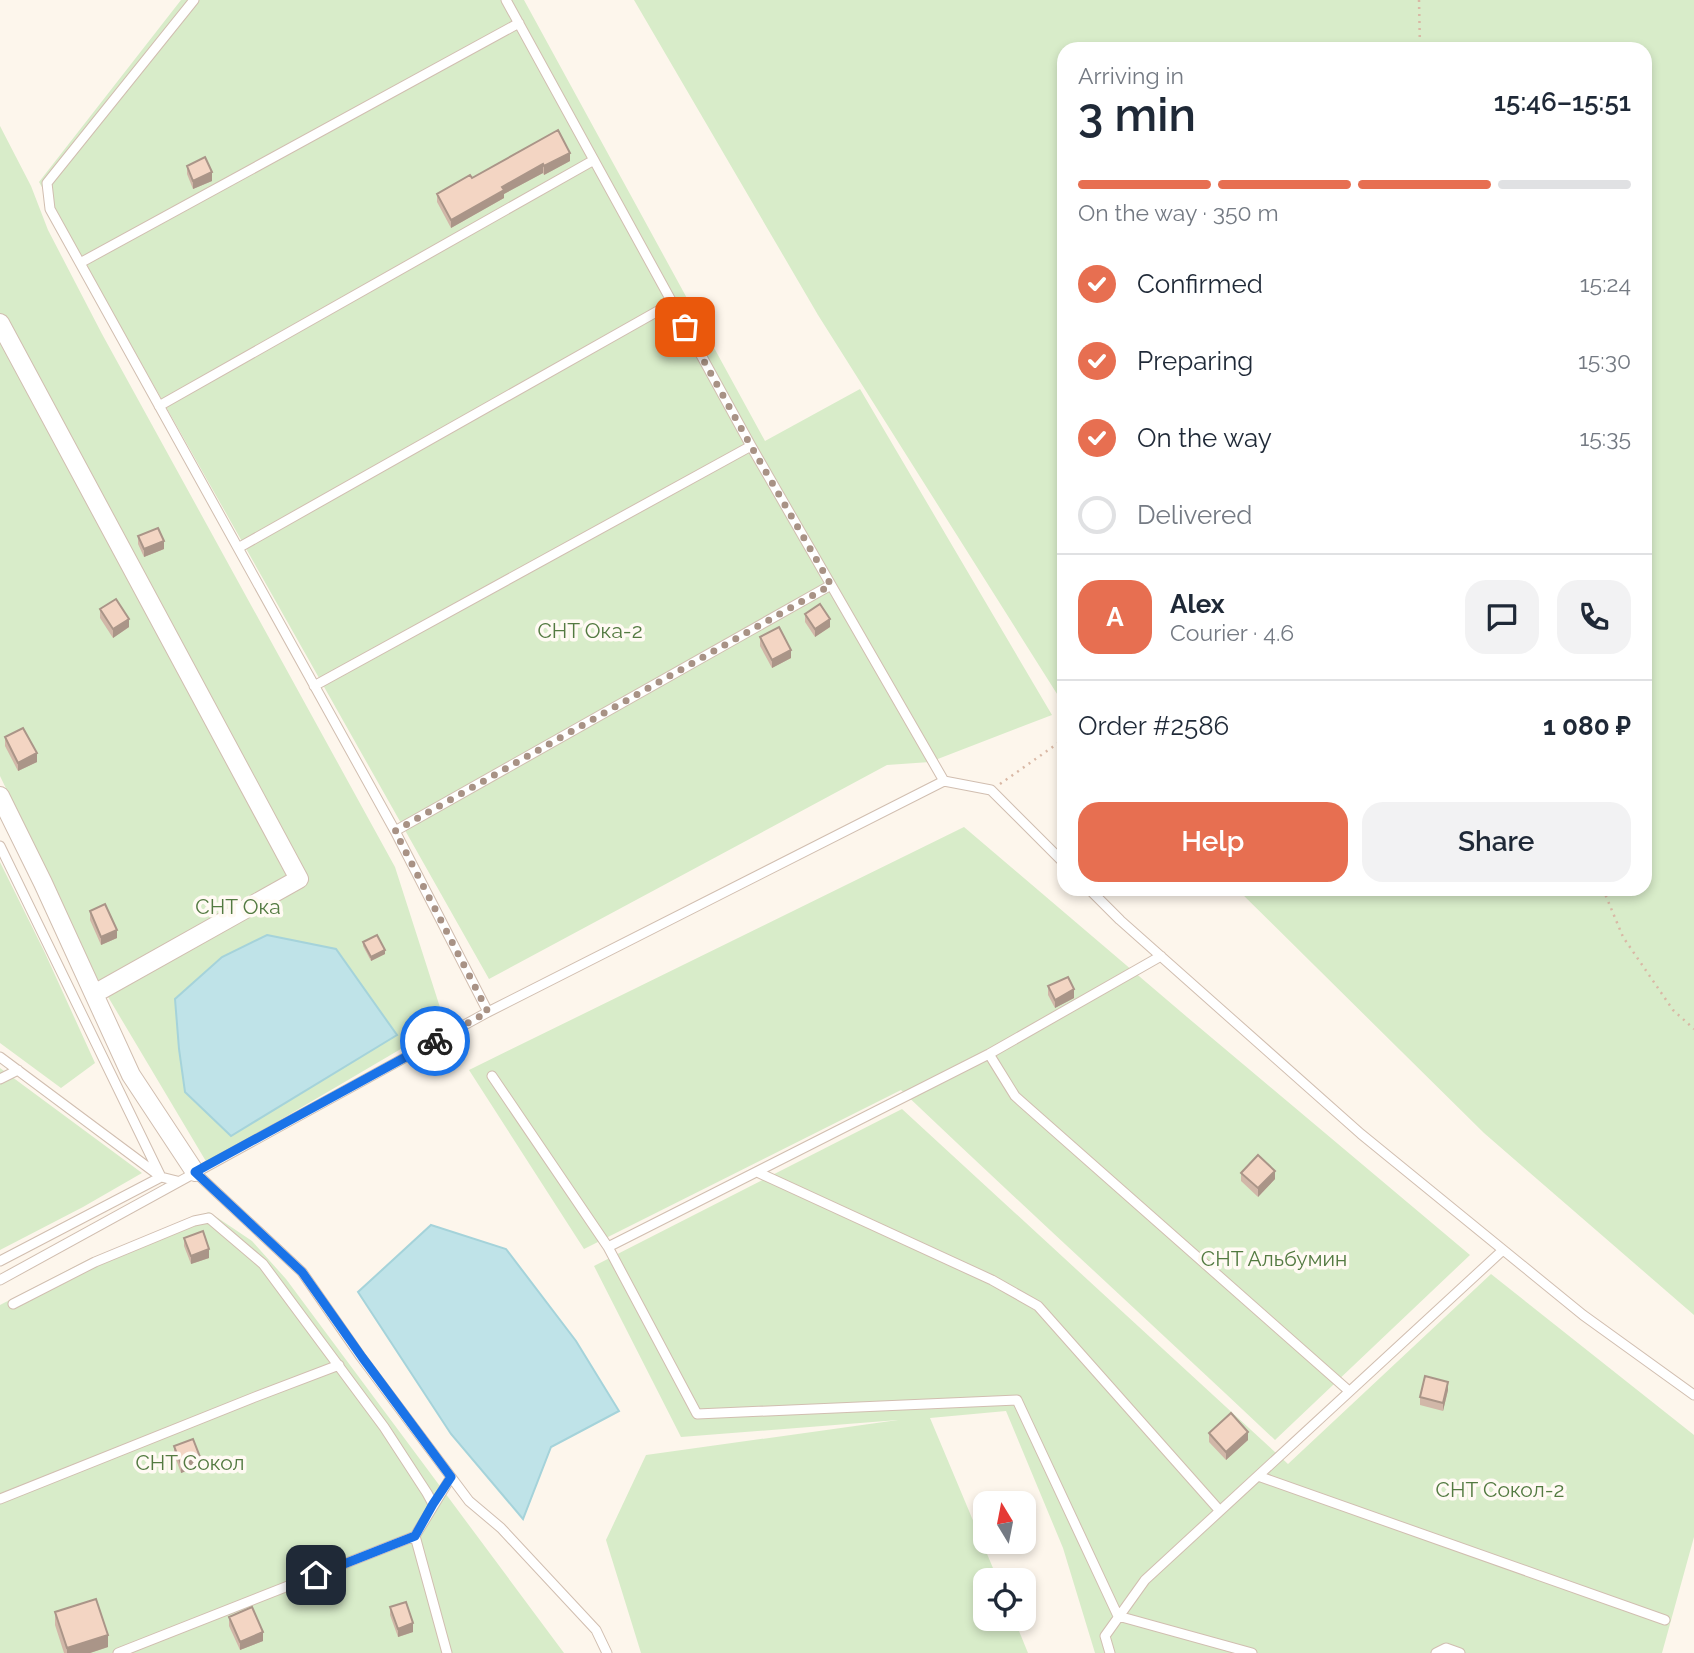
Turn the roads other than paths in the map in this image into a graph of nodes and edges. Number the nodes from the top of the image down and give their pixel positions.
1 (194, 0) edge
2 (506, 0) edge
3 (519, 23) junction
4 (594, 160) junction
5 (80, 262) junction
6 (672, 303) junction
7 (0, 323) edge
8 (159, 406) junction
9 (751, 446) junction
10 (238, 548) junction
11 (831, 585) junction
12 (314, 686) junction
13 (944, 781) junction
14 (0, 796) edge
15 (395, 831) junction
16 (0, 846) edge
17 (1057, 856) edge
18 (1096, 896) edge
19 (1161, 957) junction
20 (94, 994) junction
21 (488, 1012) junction
22 (989, 1054) junction
23 (0, 1057) edge
24 (18, 1070) junction
25 (492, 1076) dead end
26 (0, 1079) edge
27 (195, 1172) junction
28 (757, 1172) junction
29 (161, 1177) junction
30 (177, 1181) junction
31 (608, 1247) junction
32 (1503, 1250) junction
33 (0, 1261) edge
34 (0, 1280) edge
35 (13, 1304) dead end
36 (339, 1366) junction
37 (1349, 1391) junction
38 (1694, 1395) edge
39 (1258, 1476) junction
40 (451, 1477) junction
41 (0, 1499) edge
42 (433, 1504) junction
43 (1220, 1511) junction
44 (415, 1536) junction
45 (1118, 1616) junction
46 (1665, 1620) dead end
47 (118, 1653) edge
48 (447, 1653) edge
49 (607, 1653) edge
50 (1110, 1653) edge
51 (1252, 1653) edge
52 (1436, 1653) edge
53 (1460, 1653) edge

1 - 5 lane
2 - 3 lane
3 - 4 lane
3 - 5 lane
4 - 6 lane
4 - 8 lane
5 - 8 lane
6 - 9 lane
6 - 10 lane
7 - 20 street
8 - 10 lane
9 - 11 lane
9 - 12 lane
10 - 12 lane
11 - 13 lane
11 - 15 lane
12 - 15 lane
13 - 17 lane
13 - 21 lane
14 - 20 street
15 - 21 lane
16 - 29 lane
18 - 19 lane
19 - 22 lane
19 - 32 lane
20 - 27 street
21 - 27 lane
22 - 28 lane
22 - 37 lane
23 - 24 lane
24 - 26 lane
24 - 29 lane
25 - 31 lane
27 - 30 lane
27 - 40 lane
28 - 31 lane
28 - 43 lane
29 - 30 lane
29 - 33 lane
30 - 34 lane
31 - 45 lane
32 - 37 lane
32 - 38 lane
35 - 36 lane
36 - 41 lane
36 - 42 lane
37 - 39 lane
39 - 43 lane
39 - 46 lane
40 - 42 lane
40 - 49 lane
42 - 44 lane
43 - 45 lane
44 - 47 lane
44 - 48 lane
45 - 50 lane
45 - 51 lane
52 - 53 lane

